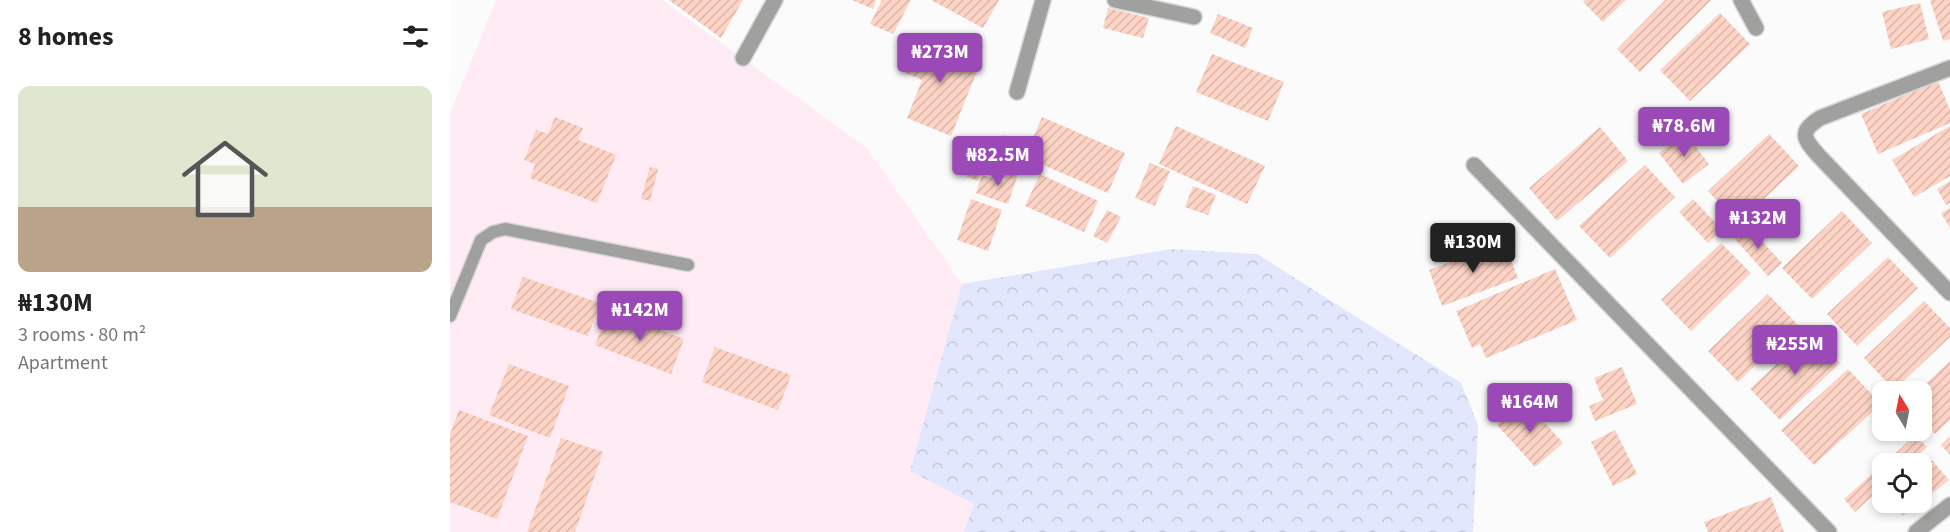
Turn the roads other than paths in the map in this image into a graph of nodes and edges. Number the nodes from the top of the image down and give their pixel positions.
1 (776, 0) edge
2 (1043, 0) edge
3 (1115, 0) edge
4 (1741, 0) edge
5 (1194, 17) dead end
6 (1756, 28) dead end
7 (743, 58) dead end
8 (1950, 68) edge
9 (1017, 92) dead end
10 (1473, 165) dead end
11 (688, 265) dead end
12 (1950, 293) edge
13 (450, 316) edge
14 (1950, 505) edge
15 (1828, 532) edge
16 (1916, 532) edge

1 - 7 street
2 - 9 street
3 - 5 street
4 - 6 street
8 - 12 street
10 - 15 street
11 - 13 lane
14 - 16 street

